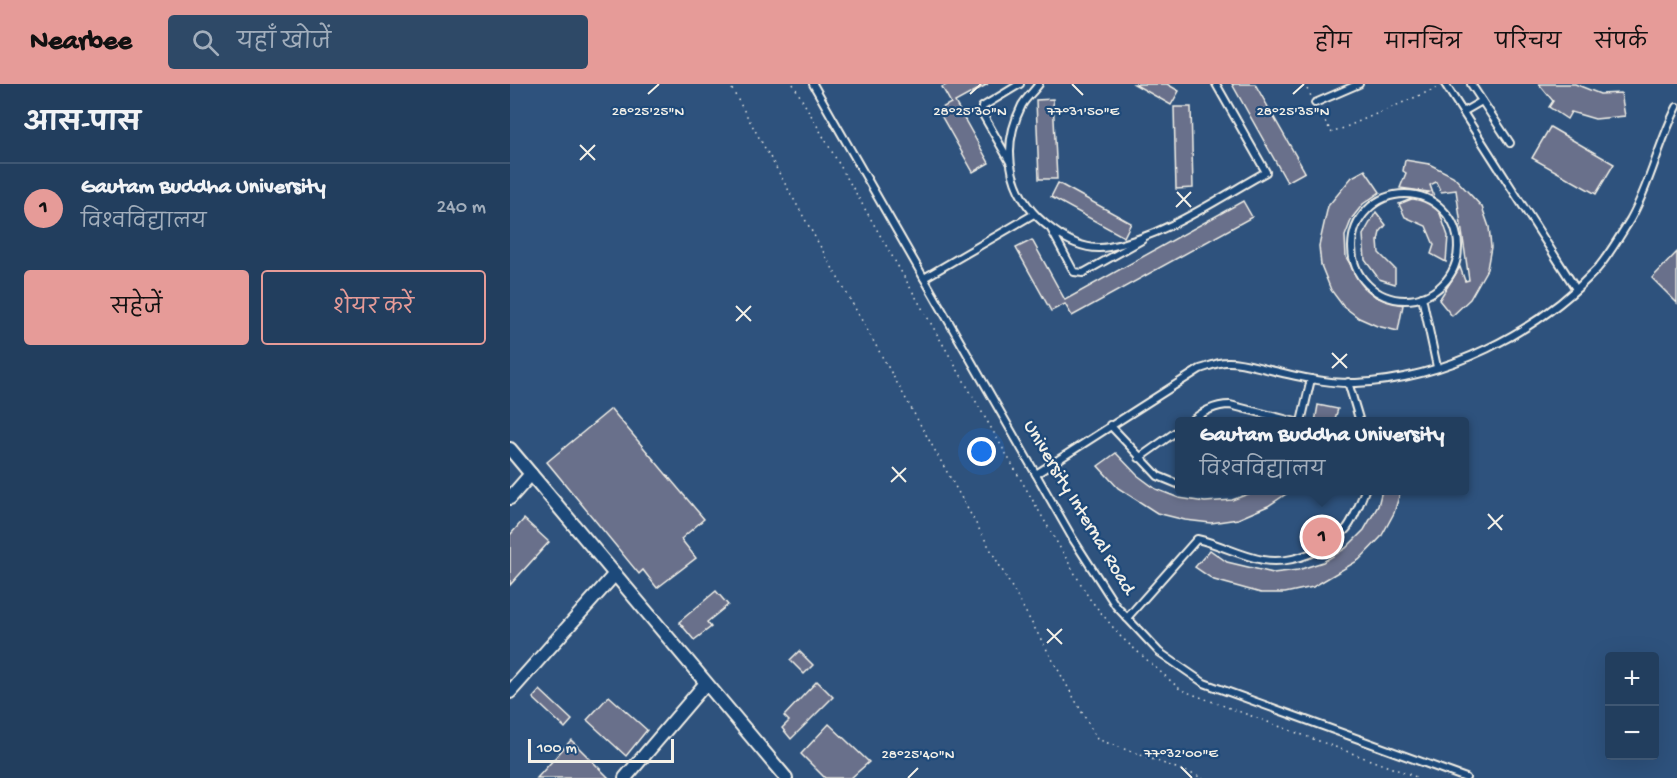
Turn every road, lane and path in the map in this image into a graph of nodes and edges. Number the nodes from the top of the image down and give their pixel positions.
1 (729, 84) edge
2 (793, 84) edge
3 (813, 84) edge
4 (1020, 84) edge
5 (1039, 84) edge
6 (1216, 84) edge
7 (1304, 84) edge
8 (1359, 84) edge
9 (1445, 84) edge
10 (1471, 84) edge
11 (1482, 101) junction
12 (1315, 104) junction
13 (1677, 107) edge
14 (1463, 112) junction
15 (1510, 143) dead end
16 (1011, 164) junction
17 (1034, 214) junction
18 (1051, 229) junction
19 (1155, 232) junction
20 (924, 278) junction
21 (1576, 289) junction
22 (1422, 297) junction
23 (1437, 367) junction
24 (1311, 379) junction
25 (1348, 382) junction
26 (1196, 417) edge
27 (1277, 417) edge
28 (1302, 417) edge
29 (1358, 417) edge
30 (1110, 425) junction
31 (1175, 432) edge
32 (510, 449) edge
33 (1139, 458) junction
34 (531, 474) junction
35 (1036, 474) junction
36 (1175, 483) edge
37 (1363, 495) edge
38 (510, 498) edge
39 (615, 574) junction
40 (1127, 618) junction
41 (706, 683) junction
42 (510, 692) edge
43 (625, 778) edge
44 (786, 778) edge
45 (1203, 778) edge
46 (1419, 778) edge
47 (1466, 778) edge

1 - 45 path
2 - 46 path
3 - 20 lane, University Internal Road
4 - 16 lane
5 - 16 lane
6 - 19 lane
7 - 12 path
8 - 12 lane
9 - 12 path
9 - 14 lane
10 - 11 lane
11 - 14 lane
11 - 15 lane
13 - 21 lane
14 - 21 lane
16 - 17 lane
17 - 18 lane
17 - 20 lane
18 - 19 lane
18 - 19 lane
20 - 35 lane, University Internal Road
21 - 23 lane
22 - 22 lane
22 - 23 lane
23 - 25 lane
24 - 25 lane
24 - 28 lane
24 - 30 lane
25 - 29 lane
26 - 27 lane
30 - 33 lane
30 - 35 lane
31 - 33 lane
32 - 34 street
33 - 36 lane
34 - 38 street
34 - 39 street
35 - 40 lane, University Internal Road
37 - 40 lane
39 - 41 street
39 - 42 street
40 - 47 lane, University Internal Road
41 - 43 street
41 - 44 street

